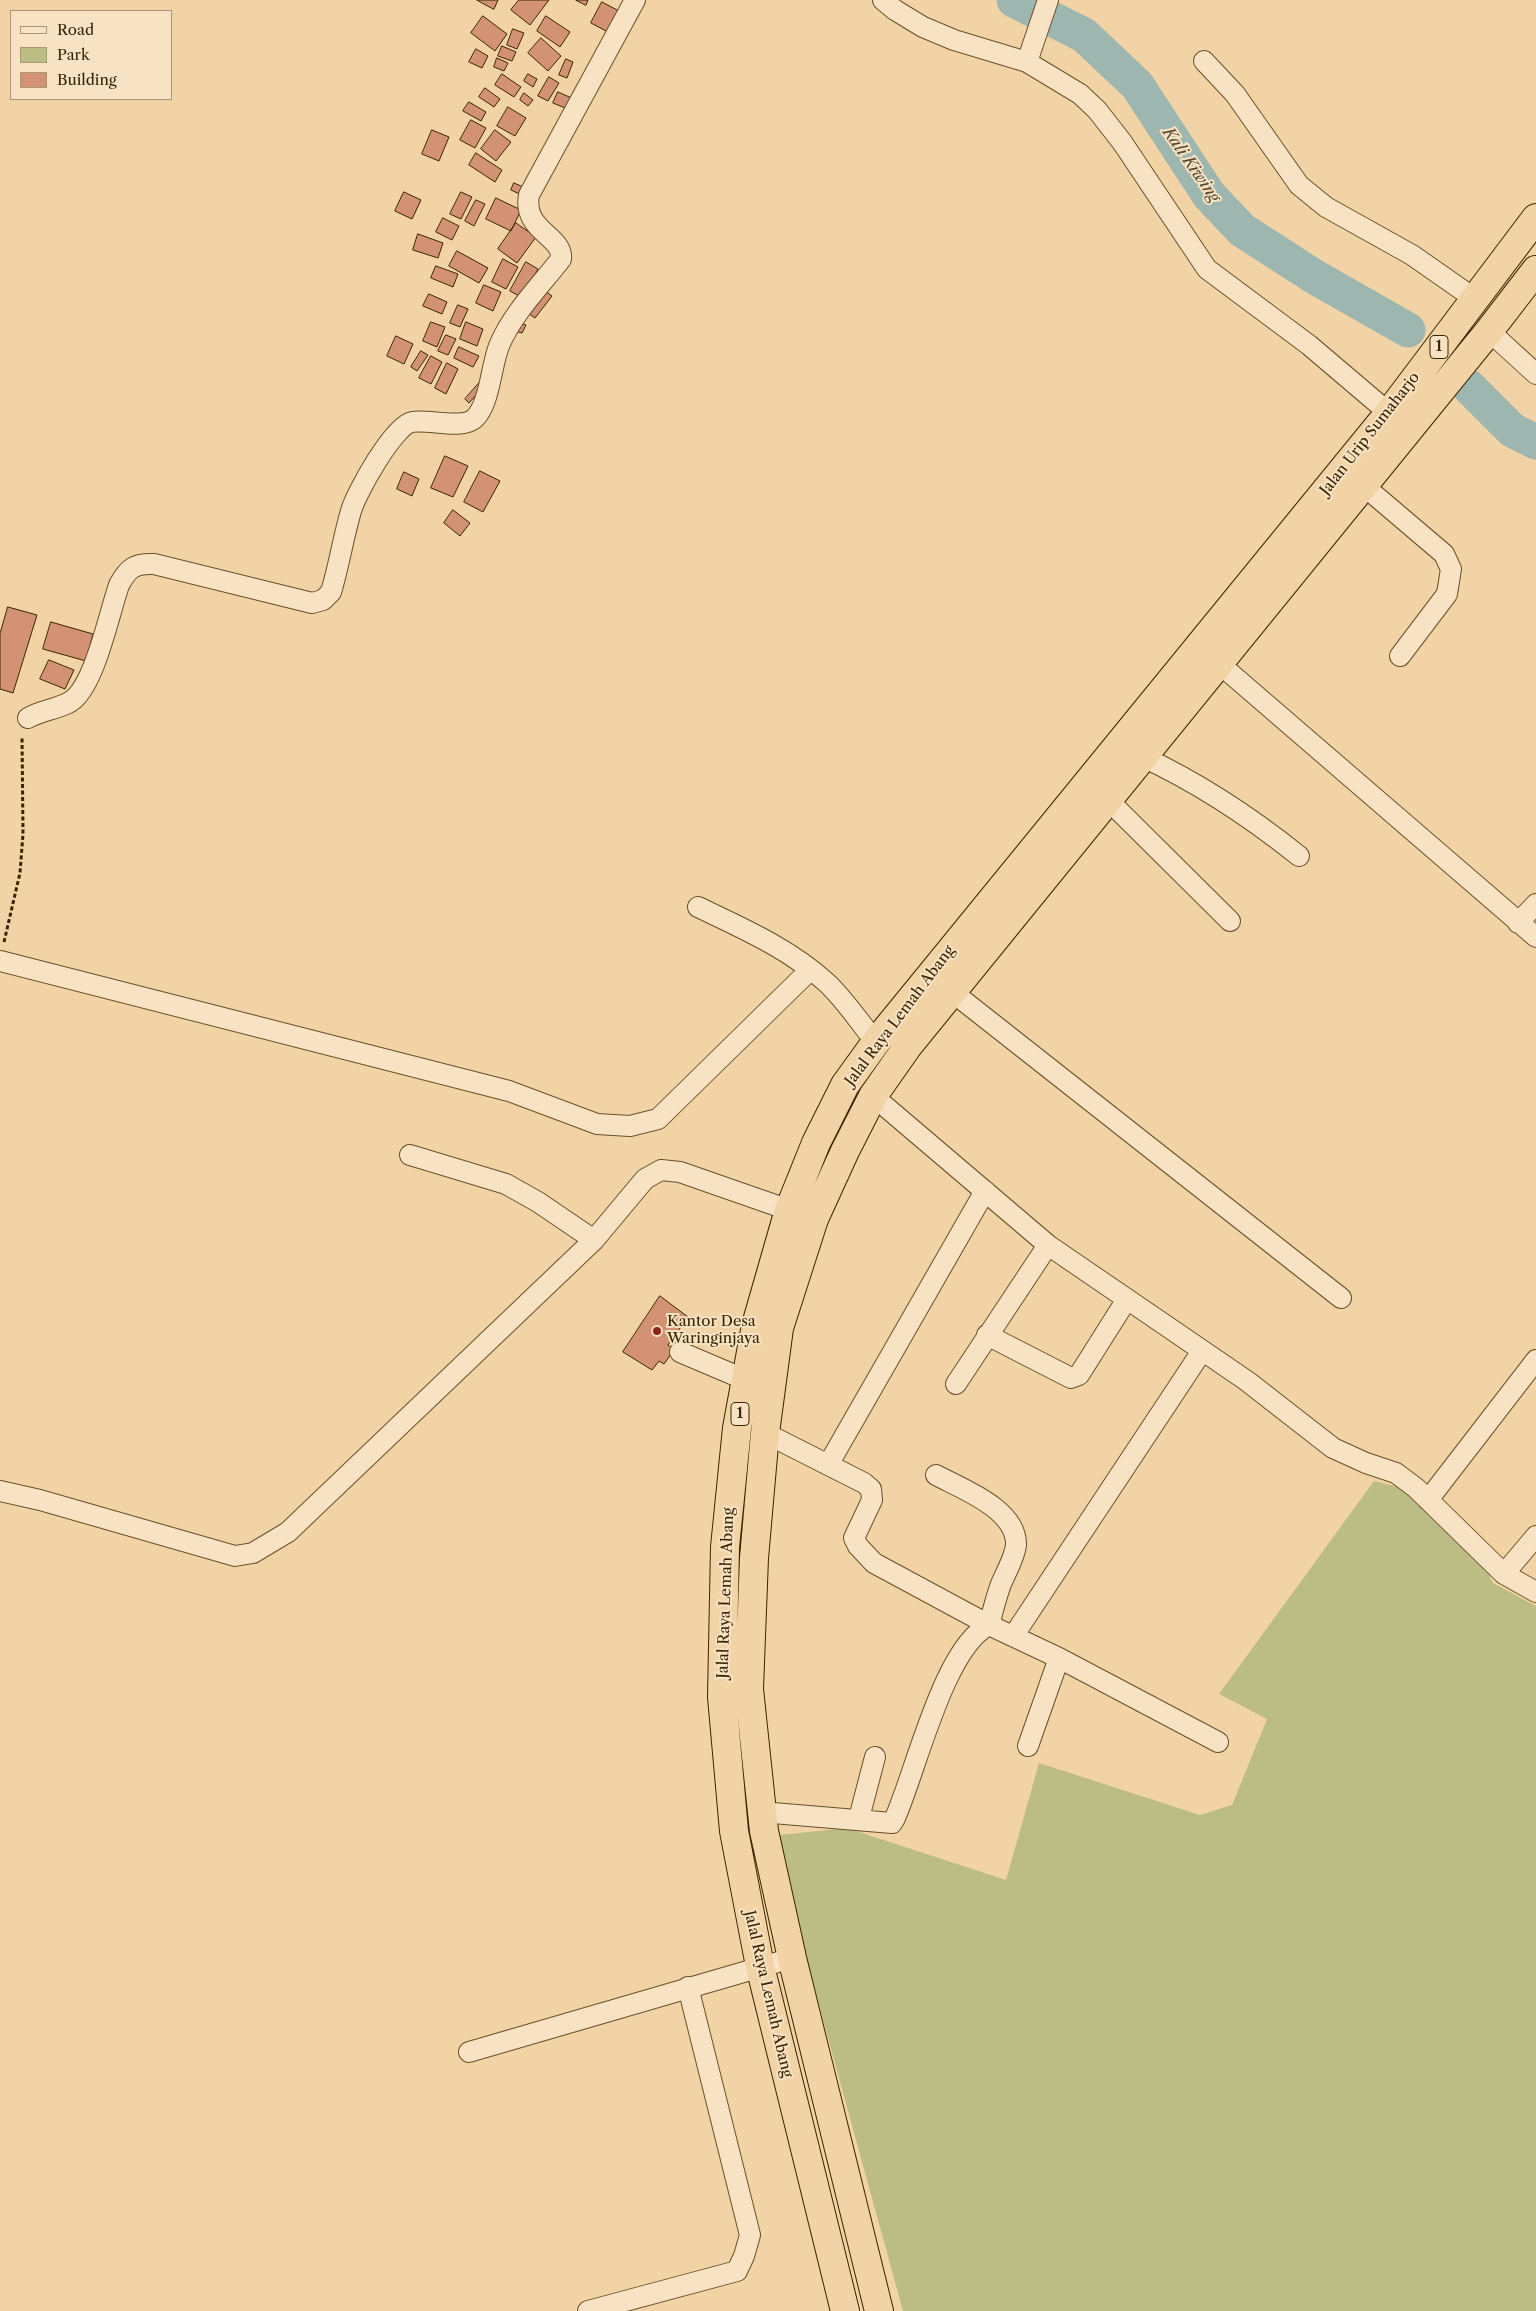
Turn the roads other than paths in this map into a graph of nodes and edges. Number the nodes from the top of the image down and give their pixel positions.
1 (635, 0) edge
2 (1048, 0) edge
3 (893, 3) edge
4 (1204, 61) dead end
5 (1027, 62) junction
6 (1536, 218) edge
7 (1533, 280) edge
8 (1474, 299) junction
9 (1489, 331) junction
10 (1536, 374) edge
11 (1389, 413) junction
12 (1364, 486) junction
13 (1209, 655) junction
14 (1400, 656) dead end
15 (28, 718) road end
16 (1143, 757) junction
17 (1108, 800) junction
18 (1299, 856) dead end
19 (1536, 904) edge
20 (698, 907) dead end
21 (1230, 921) dead end
22 (1518, 923) junction
23 (1536, 937) edge
24 (1, 956) edge
25 (810, 970) junction
26 (951, 991) junction
27 (876, 1042) junction
28 (873, 1096) junction
29 (410, 1156) dead end
30 (985, 1191) junction
31 (789, 1210) junction
32 (594, 1240) junction
33 (1048, 1245) junction
34 (1341, 1298) dead end
35 (1127, 1300) junction
36 (987, 1335) junction
37 (1202, 1351) junction
38 (680, 1352) dead end
39 (1536, 1360) edge
40 (746, 1380) junction
41 (956, 1384) dead end
42 (765, 1434) junction
43 (828, 1465) junction
44 (936, 1475) dead end
45 (0, 1491) edge
46 (1428, 1500) junction
47 (1536, 1536) edge
48 (1504, 1574) junction
49 (1536, 1592) edge
50 (989, 1625) junction
51 (1014, 1635) junction
52 (1059, 1658) junction
53 (1218, 1742) dead end
54 (1028, 1746) dead end
55 (875, 1757) dead end
56 (761, 1812) junction
57 (859, 1818) junction
58 (792, 1958) junction
59 (760, 1966) junction
60 (688, 1987) junction
61 (469, 2052) dead end
62 (588, 2311) edge
63 (845, 2311) edge
64 (879, 2311) edge

1 - 15 street
2 - 5 street
3 - 5 street
4 - 8 street
5 - 11 street
6 - 8 highway, Jalan Urip Sumaharjo / 1
7 - 9 highway, Jalan Urip Sumaharjo / 1
8 - 11 highway, Jalan Urip Sumaharjo / 1
9 - 10 street
9 - 12 highway, Jalan Urip Sumaharjo / 1
11 - 13 highway, Jalan Urip Sumaharjo / 1
12 - 13 highway, Jalan Urip Sumaharjo / 1
12 - 14 street
13 - 16 highway, Jalal Raya Lemah Abang / 1
13 - 22 street
13 - 27 highway, Jalal Raya Lemah Abang / 1
16 - 17 highway, Jalal Raya Lemah Abang / 1
16 - 18 street
17 - 21 street
17 - 26 highway, Jalal Raya Lemah Abang / 1
19 - 22 street
20 - 25 street
22 - 23 street
24 - 25 street
25 - 27 street
26 - 28 highway, Jalal Raya Lemah Abang / 1
26 - 34 street
27 - 31 highway, Jalal Raya Lemah Abang / 1
28 - 30 street
28 - 42 highway, Jalal Raya Lemah Abang / 1
29 - 32 street
30 - 33 street
30 - 43 street
31 - 32 street
31 - 40 highway, Jalal Raya Lemah Abang / 1
32 - 45 street
33 - 35 street
33 - 36 street
35 - 36 street
35 - 37 street
36 - 41 street
37 - 46 street
37 - 51 street
38 - 40 street
39 - 46 street
40 - 59 highway, Jalal Raya Lemah Abang / 1
42 - 43 street
42 - 56 highway, Jalal Raya Lemah Abang / 1
43 - 50 street
44 - 50 street
46 - 48 street
47 - 48 street
48 - 49 street
50 - 51 street
50 - 57 street
51 - 52 street
52 - 53 street
52 - 54 street
55 - 57 street
56 - 57 street
56 - 58 highway, Jalal Raya Lemah Abang / 1
58 - 59 street
58 - 64 highway, Jalal Raya Lemah Abang / 1
59 - 60 street
59 - 63 highway, Jalal Raya Lemah Abang / 1
60 - 61 street
60 - 62 street

